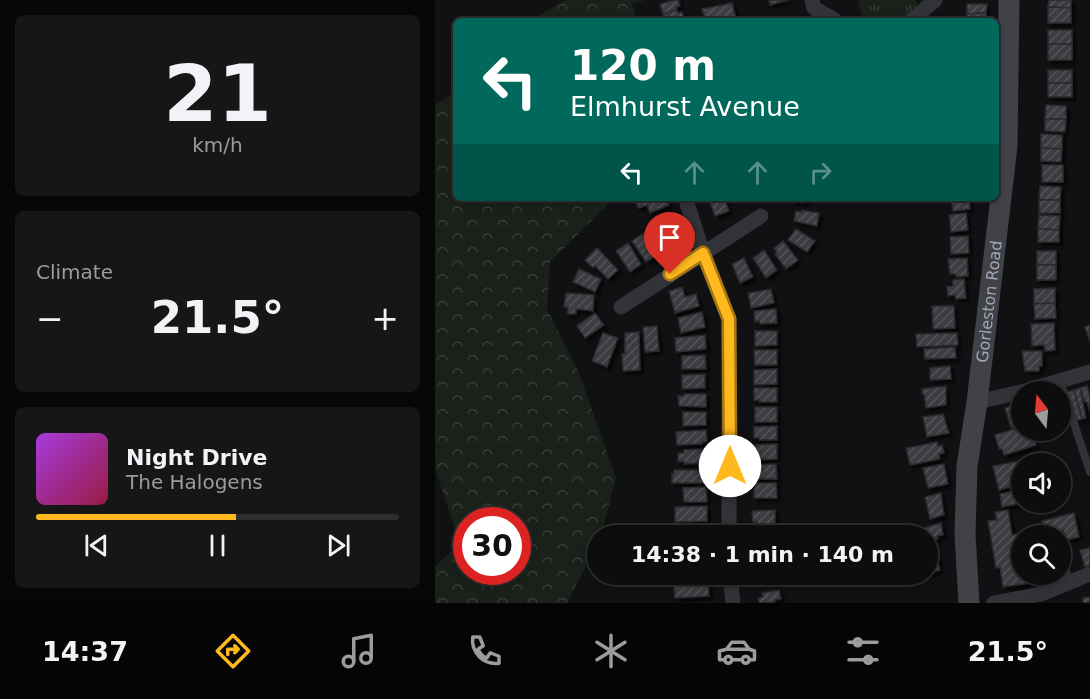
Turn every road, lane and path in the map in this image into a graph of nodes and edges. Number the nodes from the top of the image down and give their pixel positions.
1 (811, 0) edge
2 (935, 0) edge
3 (1009, 0) edge
4 (831, 18) edge
5 (914, 18) edge
6 (686, 201) edge
7 (761, 216) dead end
8 (703, 253) junction
9 (621, 307) dead end
10 (1090, 372) edge
11 (1060, 381) edge
12 (1011, 394) edge
13 (977, 402) junction
14 (1071, 414) edge
15 (1090, 472) edge
16 (729, 525) edge
17 (1090, 574) edge
18 (1071, 581) edge
19 (731, 585) edge
20 (1061, 585) edge
21 (732, 603) edge
22 (969, 603) edge
23 (994, 603) edge

1 - 4 street
2 - 5 street
3 - 13 main road, Gorleston Road
6 - 8 street
7 - 8 street
8 - 9 street
8 - 16 street
10 - 11 street
12 - 13 street
13 - 22 main road, Gorleston Road
14 - 15 lane
17 - 18 street
19 - 21 street
20 - 23 street

